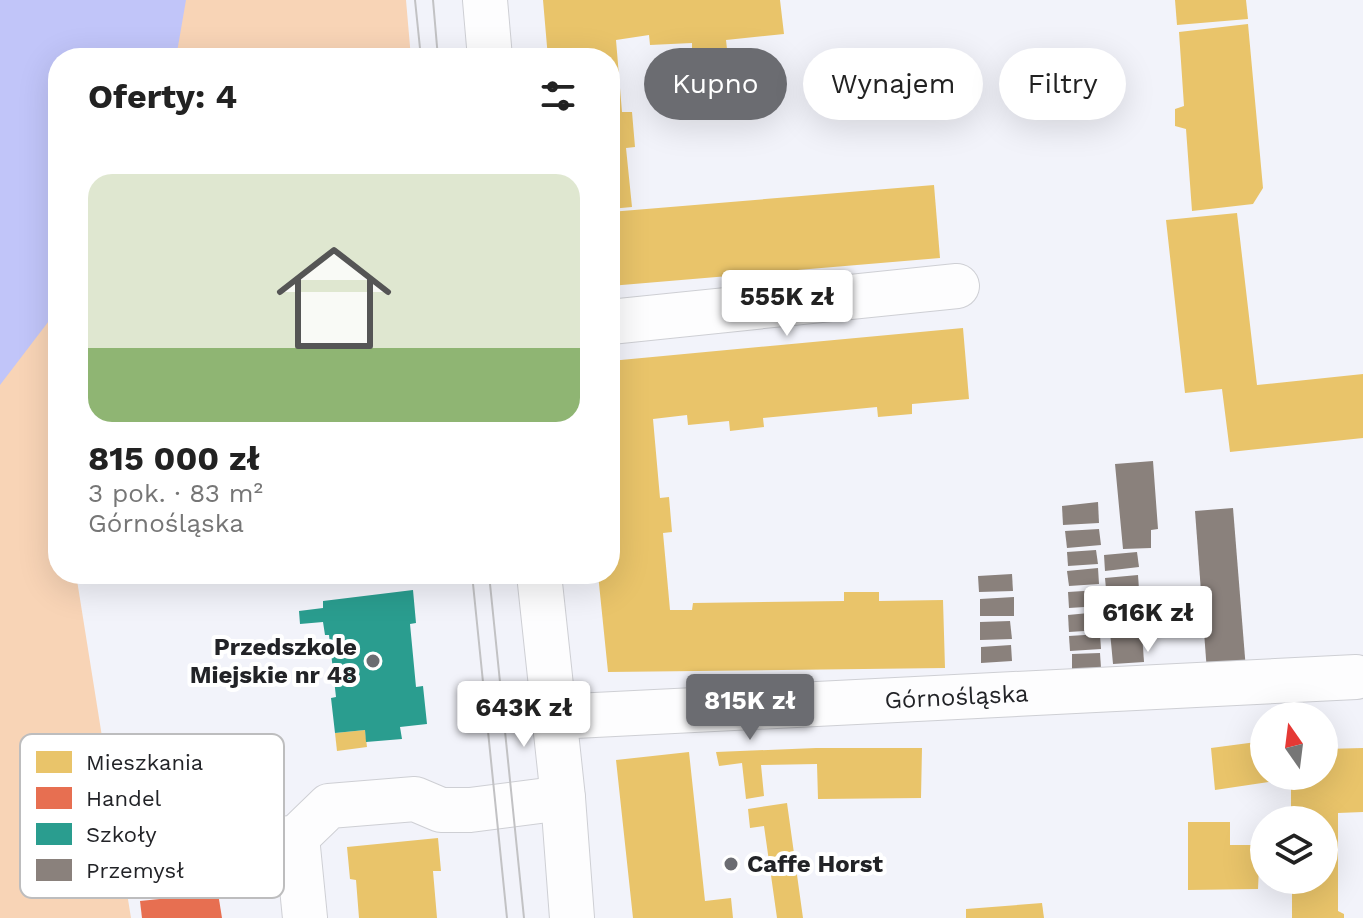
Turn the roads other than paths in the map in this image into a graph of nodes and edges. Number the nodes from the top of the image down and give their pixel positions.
1 (485, 0) edge
2 (489, 48) edge
3 (957, 286) dead end
4 (620, 321) edge
5 (540, 584) edge
6 (1356, 677) dead end
7 (555, 717) junction
8 (563, 798) junction
9 (297, 837) junction
10 (284, 839) edge
11 (305, 918) edge
12 (572, 918) edge

1 - 2 street
3 - 4 street
5 - 7 street
6 - 7 street, Górnośląska
7 - 8 street
8 - 9 street
8 - 12 street
9 - 10 street
9 - 11 street

